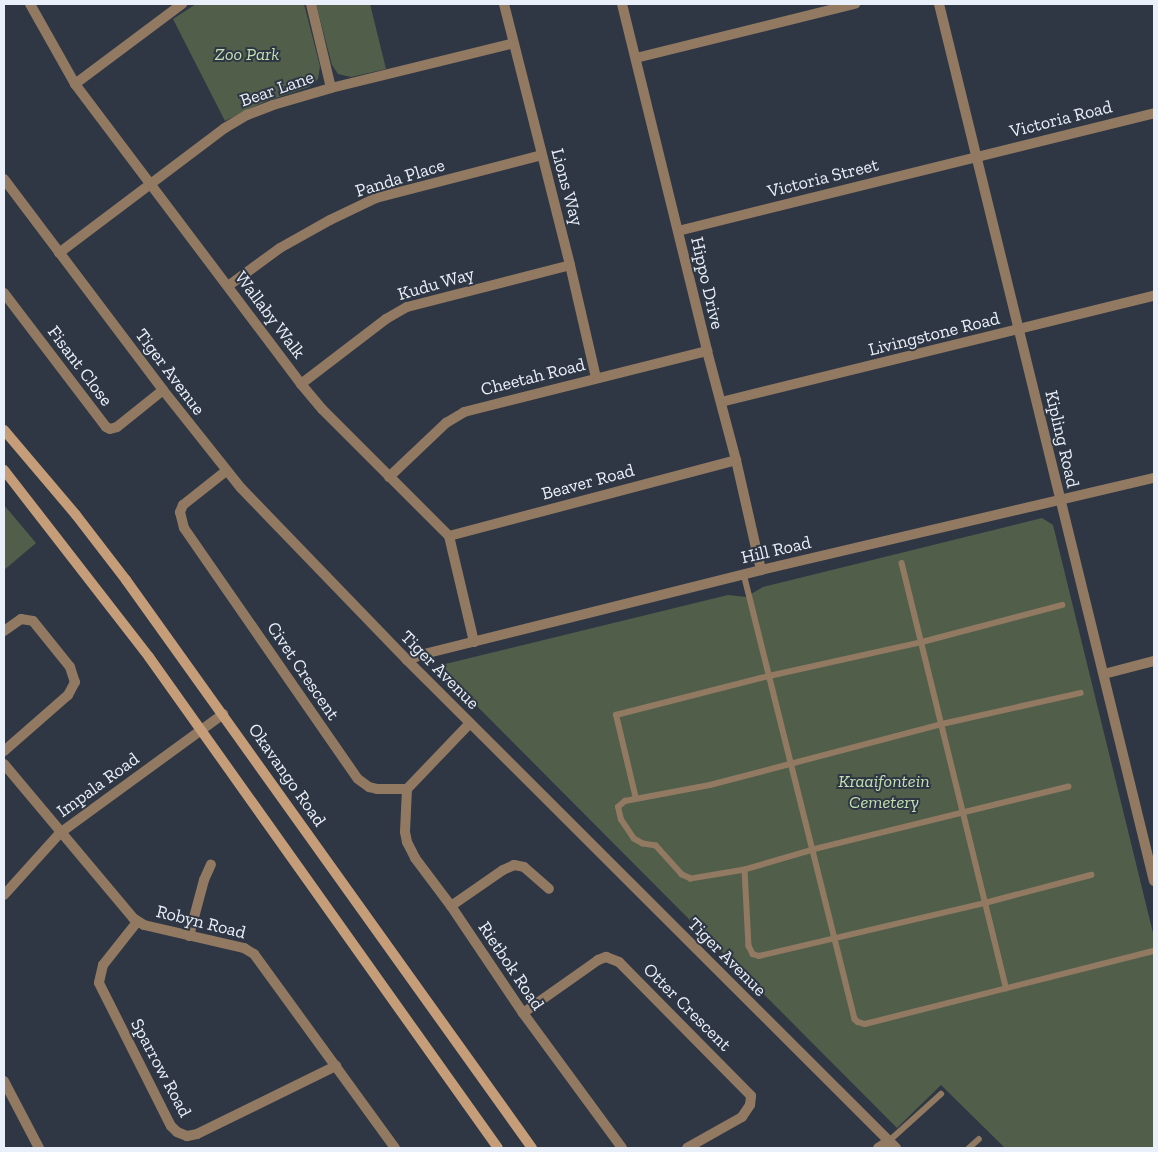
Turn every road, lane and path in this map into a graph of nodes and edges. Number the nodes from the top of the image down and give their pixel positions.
1 (30, 4) edge
2 (310, 4) edge
3 (504, 4) edge
4 (622, 4) edge
5 (855, 4) edge
6 (938, 4) edge
7 (178, 5) edge
8 (514, 43) junction
9 (636, 58) junction
10 (75, 84) junction
11 (330, 88) junction
12 (1154, 113) edge
13 (542, 155) junction
14 (976, 156) junction
15 (4, 179) edge
16 (150, 184) junction
17 (678, 231) junction
18 (59, 253) junction
19 (570, 265) junction
20 (228, 286) junction
21 (4, 292) edge
22 (1154, 296) edge
23 (1020, 330) junction
24 (707, 351) junction
25 (596, 378) junction
26 (301, 384) junction
27 (163, 390) junction
28 (721, 402) junction
29 (4, 430) edge
30 (736, 460) junction
31 (4, 470) edge
32 (226, 471) junction
33 (389, 477) junction
34 (1154, 478) edge
35 (1060, 501) junction
36 (449, 536) junction
37 (902, 563) dead end
38 (761, 570) junction
39 (744, 574) junction
40 (1062, 604) dead end
41 (4, 631) edge
42 (474, 642) junction
43 (922, 642) junction
44 (406, 660) junction
45 (1154, 661) edge
46 (1104, 674) junction
47 (769, 676) junction
48 (1081, 693) dead end
49 (223, 714) junction
50 (470, 723) junction
51 (942, 724) junction
52 (200, 730) junction
53 (4, 751) edge
54 (791, 763) junction
55 (4, 764) edge
56 (1069, 787) dead end
57 (407, 789) junction
58 (636, 799) junction
59 (964, 814) junction
60 (60, 833) junction
61 (1150, 844) edge
62 (813, 850) junction
63 (211, 864) dead end
64 (745, 870) junction
65 (1091, 875) dead end
66 (1154, 881) edge
67 (549, 889) dead end
68 (4, 895) edge
69 (985, 903) junction
70 (451, 906) junction
71 (137, 922) junction
72 (189, 936) junction
73 (835, 938) junction
74 (1154, 951) edge
75 (1006, 988) junction
76 (523, 1013) junction
77 (336, 1066) junction
78 (4, 1081) edge
79 (941, 1094) dead end
80 (979, 1139) dead end
81 (892, 1145) edge
82 (39, 1148) edge
83 (395, 1148) edge
84 (498, 1148) edge
85 (532, 1148) edge
86 (622, 1148) edge
87 (687, 1148) edge
88 (878, 1148) edge
89 (969, 1148) edge

1 - 10 street, Wallaby Walk
2 - 11 street
3 - 8 street, Lions Way
4 - 9 street, Hippo Drive
5 - 9 street
6 - 14 street, Kipling Road
7 - 10 street
8 - 11 street, Bear Lane
8 - 13 street, Lions Way
9 - 17 street, Hippo Drive
10 - 16 street, Wallaby Walk
11 - 16 street, Bear Lane
12 - 14 street, Victoria Road
13 - 19 street, Lions Way
13 - 20 street, Panda Place
14 - 17 street, Victoria Street
14 - 23 street, Kipling Road
15 - 18 street, Tiger Avenue
16 - 18 street, Bear Lane
16 - 20 street, Wallaby Walk
17 - 24 street, Hippo Drive
18 - 27 street, Tiger Avenue
19 - 25 street, Lions Way
19 - 26 street, Kudu Way
20 - 26 street, Wallaby Walk
21 - 27 street, Fisant Close
22 - 23 street, Livingstone Road
23 - 28 street, Livingstone Road
23 - 35 street, Kipling Road
24 - 25 street, Cheetah Road
24 - 28 street, Hippo Drive
25 - 33 street, Cheetah Road
26 - 33 street, Wallaby Walk
27 - 32 street, Tiger Avenue
28 - 30 street, Hippo Drive
29 - 49 main road, Okavango Road
30 - 36 street, Beaver Road
30 - 38 street, Hippo Drive
31 - 52 main road
32 - 44 street, Tiger Avenue
32 - 57 street, Civet Crescent
33 - 36 street, Wallaby Walk
34 - 35 street, Hill Road
35 - 38 street, Hill Road
35 - 46 street, Kipling Road
36 - 42 street
37 - 43 lane
38 - 39 street, Hill Road
39 - 42 street, Hill Road
39 - 47 lane
40 - 43 lane
41 - 53 street
42 - 44 street, Hill Road
43 - 47 lane
43 - 51 lane
44 - 50 street, Tiger Avenue
45 - 46 street
46 - 61 street, Kipling Road
47 - 54 lane
47 - 58 lane
48 - 51 lane
49 - 52 street, Impala Road
49 - 85 main road, Okavango Road
50 - 57 street
50 - 81 street, Tiger Avenue
51 - 54 lane
51 - 59 lane
52 - 60 street, Impala Road
52 - 84 main road
54 - 58 lane
54 - 62 lane
55 - 60 street, Robyn Road
56 - 59 lane
57 - 70 street, Rietbok Road
58 - 64 lane
59 - 62 lane
59 - 69 lane
60 - 68 street, Impala Road
60 - 71 street, Robyn Road
61 - 66 street, Kipling Road
62 - 64 lane
62 - 73 lane
63 - 72 street
64 - 73 lane
65 - 69 lane
67 - 70 street
69 - 73 lane
69 - 75 lane
70 - 76 street, Rietbok Road
71 - 72 street, Robyn Road
71 - 77 street, Sparrow Road
72 - 77 street, Robyn Road
73 - 75 lane
74 - 75 lane
76 - 86 street, Rietbok Road
76 - 87 street, Otter Crescent
77 - 83 street, Robyn Road
78 - 82 street
79 - 81 lane
80 - 89 lane
81 - 88 street

